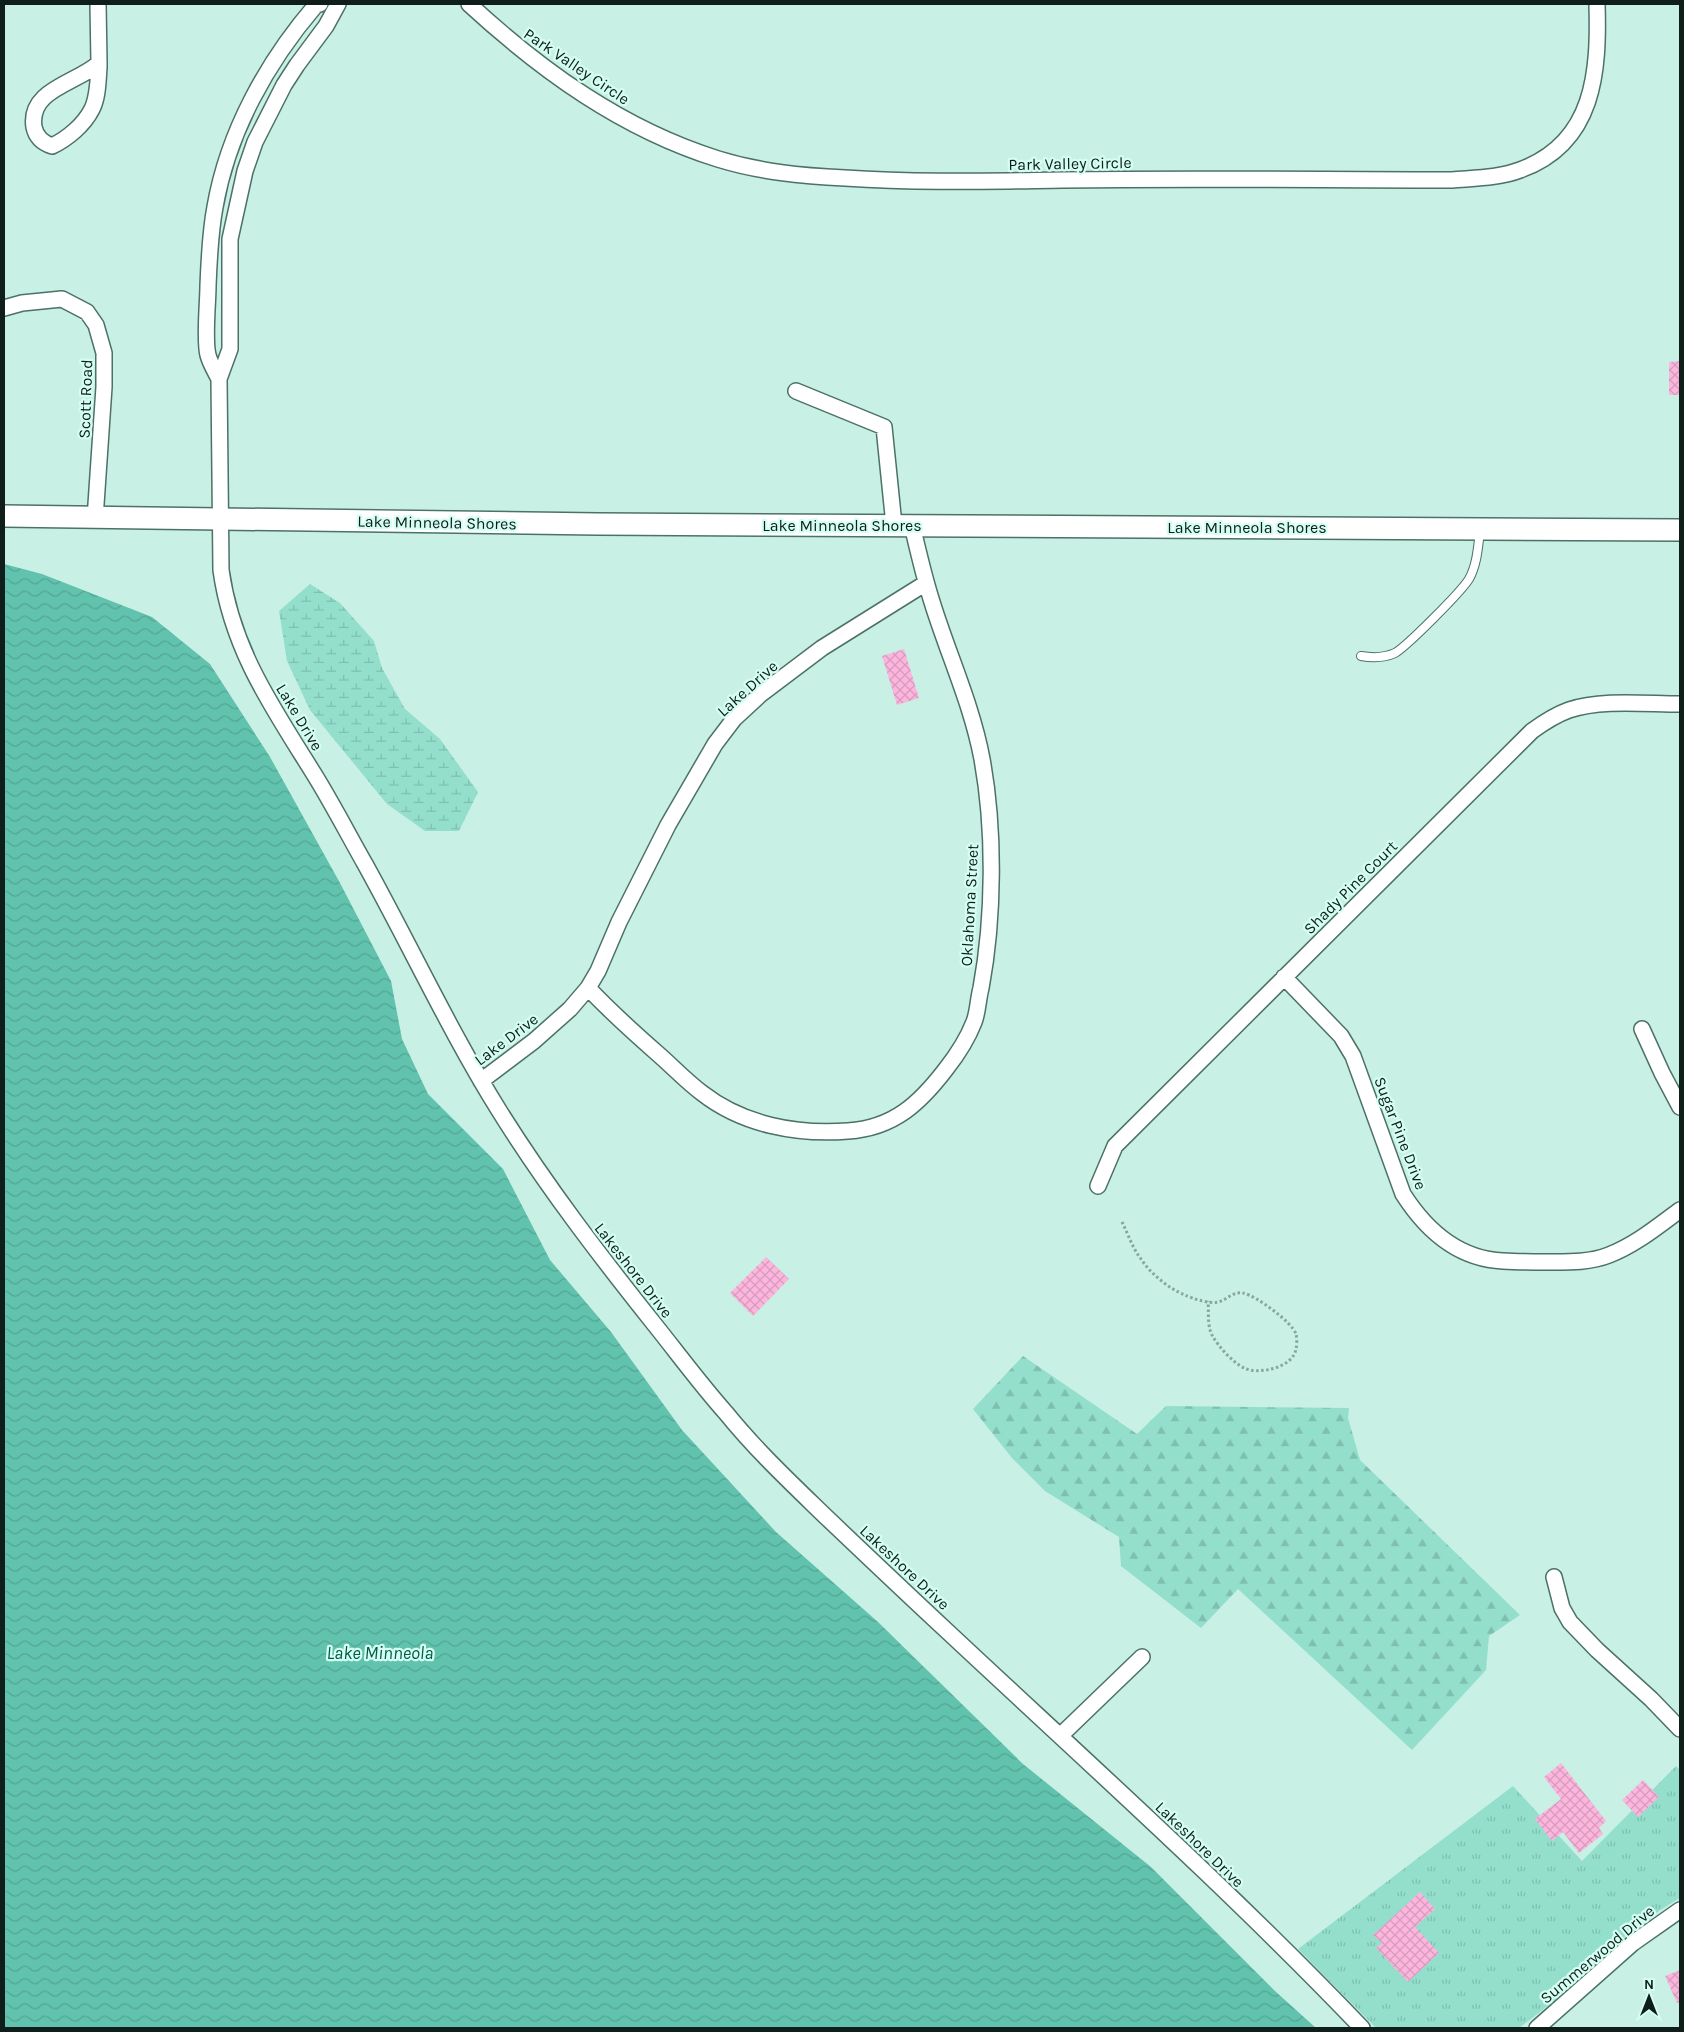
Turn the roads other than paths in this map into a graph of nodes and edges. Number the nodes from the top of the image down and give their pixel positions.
1 (98, 4) edge
2 (320, 4) edge
3 (338, 4) edge
4 (469, 4) edge
5 (1597, 4) edge
6 (275, 58) junction
7 (99, 63) junction
8 (294, 70) junction
9 (229, 154) junction
10 (249, 161) junction
11 (4, 308) edge
12 (218, 379) junction
13 (796, 391) dead end
14 (4, 516) edge
15 (95, 518) junction
16 (219, 520) junction
17 (903, 525) junction
18 (1480, 529) junction
19 (1680, 530) edge
20 (926, 583) junction
21 (1361, 656) dead end
22 (1680, 704) edge
23 (1284, 977) junction
24 (588, 988) junction
25 (1642, 1029) dead end
26 (481, 1081) junction
27 (1680, 1107) edge
28 (1098, 1186) dead end
29 (1680, 1210) edge
30 (1554, 1578) dead end
31 (1142, 1657) dead end
32 (1680, 1729) edge
33 (1060, 1736) junction
34 (1680, 1910) edge
35 (1362, 2028) edge
36 (1537, 2028) edge

1 - 7 street
2 - 6 street
3 - 8 street
4 - 5 street, Park Valley Circle
6 - 8 street
6 - 9 street
7 - 7 street
8 - 10 street
9 - 10 street
9 - 12 street
10 - 12 street
11 - 15 street, Scott Road
12 - 16 street, Lake Drive
13 - 17 street, Oklahoma Street
14 - 15 main road, Lake Minneola Shores
15 - 16 main road, Lake Minneola Shores
16 - 17 main road, Lake Minneola Shores
16 - 26 street, Lake Drive
17 - 18 main road, Lake Minneola Shores
17 - 20 street, Oklahoma Street
18 - 19 main road, Lake Minneola Shores
18 - 21 lane
20 - 24 street, Lake Drive
20 - 24 street, Oklahoma Street
22 - 23 street, Shady Pine Court
23 - 28 street, Shady Pine Court
23 - 29 street, Sugar Pine Drive
24 - 26 street, Lake Drive
25 - 27 street
26 - 33 street, Lakeshore Drive
30 - 32 street
31 - 33 street
33 - 35 street, Lakeshore Drive
34 - 36 street, Summerwood Drive

